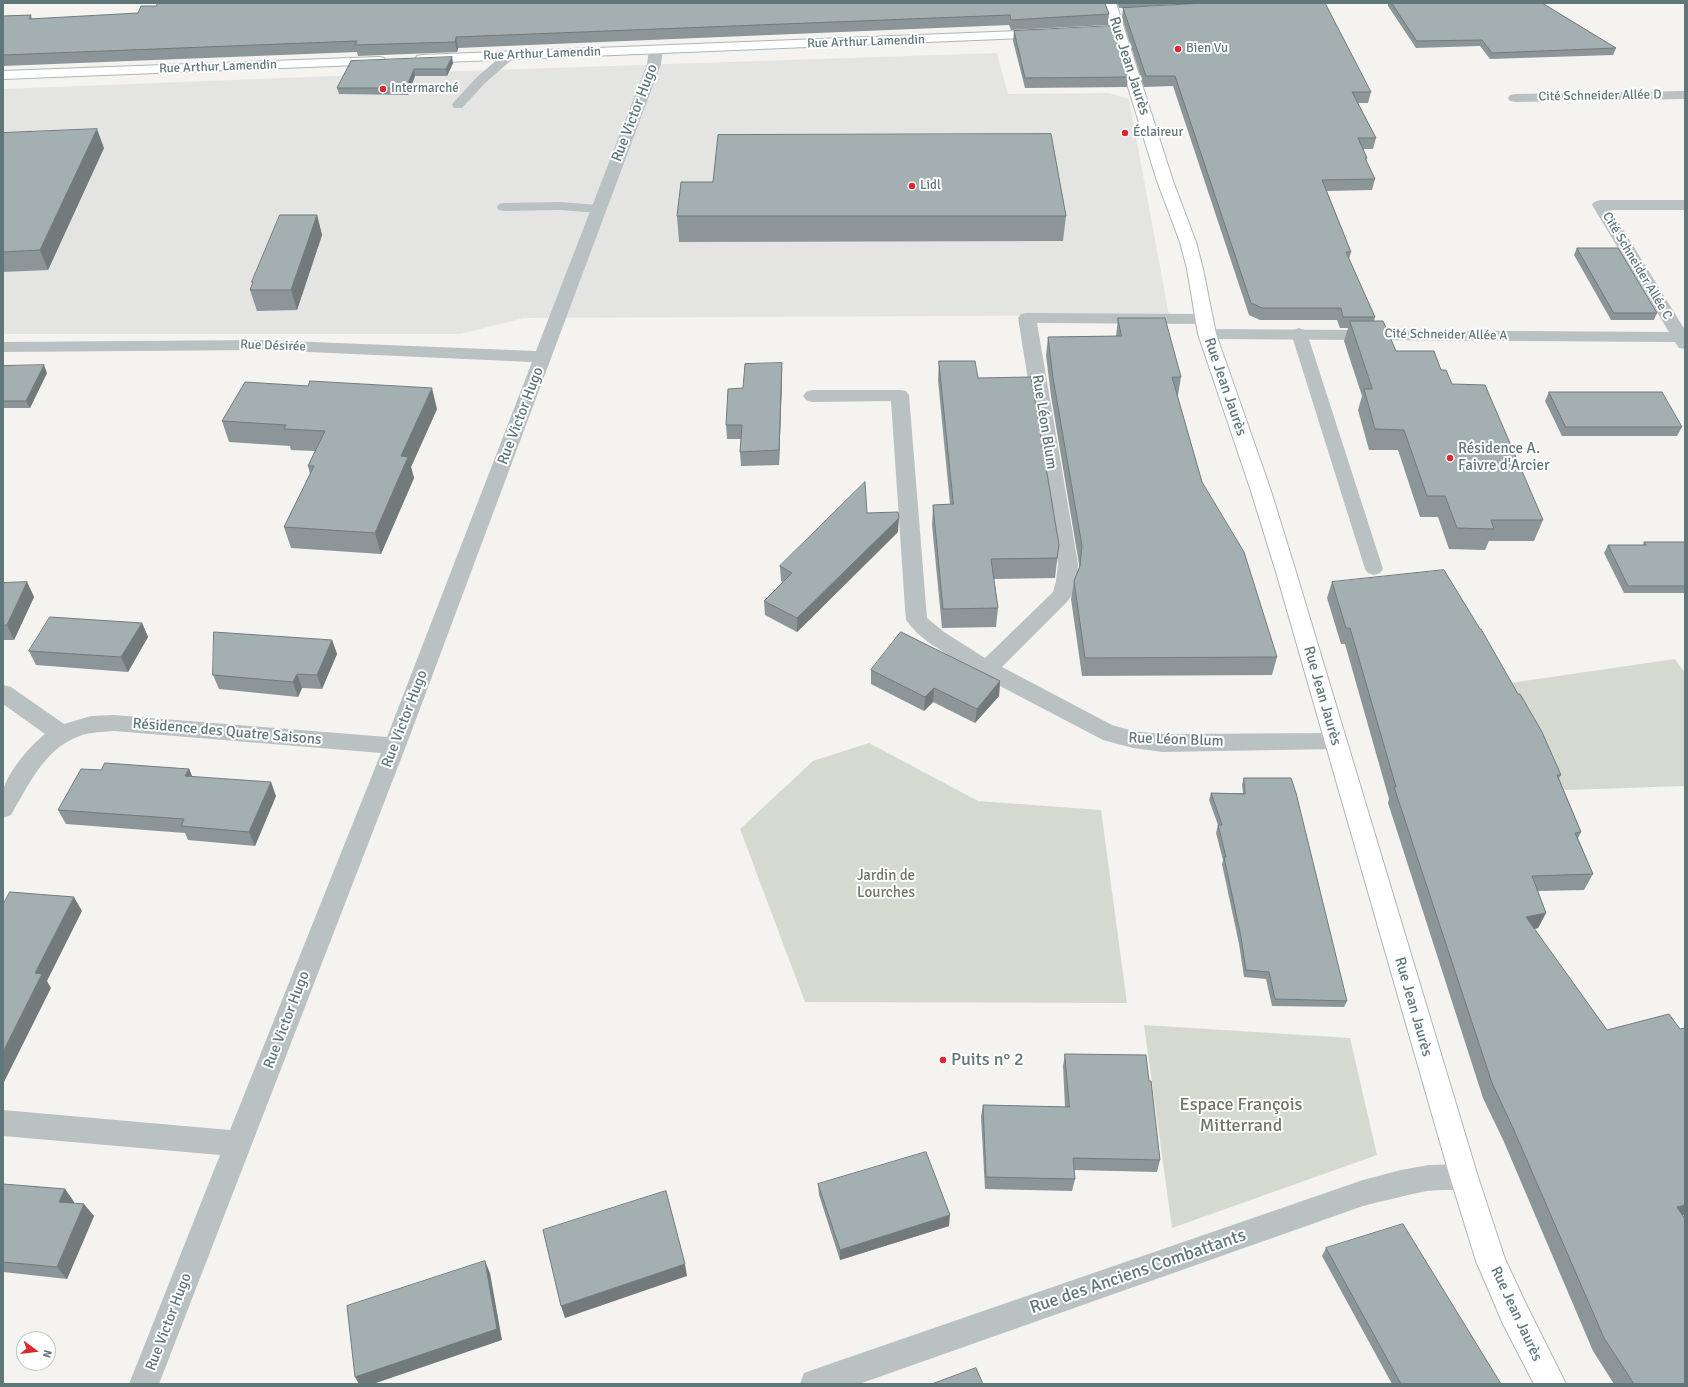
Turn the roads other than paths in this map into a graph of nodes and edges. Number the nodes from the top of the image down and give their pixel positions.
1 (1114, 19) edge
2 (1053, 34) edge
3 (656, 50) junction
4 (510, 55) junction
5 (410, 59) edge
6 (394, 60) edge
7 (3, 75) edge
8 (1685, 95) edge
9 (1515, 98) dead end
10 (458, 105) dead end
11 (1685, 205) edge
12 (504, 207) dead end
13 (598, 209) junction
14 (1205, 326) junction
15 (1299, 333) junction
16 (1684, 339) edge
17 (3, 347) edge
18 (544, 356) junction
19 (812, 396) dead end
20 (1374, 569) dead end
21 (987, 669) junction
22 (3, 693) edge
23 (61, 733) junction
24 (1335, 741) junction
25 (395, 746) junction
26 (3, 809) edge
27 (3, 1123) edge
28 (239, 1144) junction
29 (1464, 1177) junction
30 (144, 1384) edge
31 (815, 1384) edge
32 (1551, 1384) edge

1 - 14 street, Rue Jean Jaurès
2 - 3 street, Rue Arthur Lamendin
3 - 4 street, Rue Arthur Lamendin
3 - 13 street, Rue Victor Hugo
4 - 5 street, Rue Arthur Lamendin
4 - 10 lane
6 - 7 street, Rue Arthur Lamendin
8 - 9 street, Cité Schneider Allée D
11 - 16 street, Cité Schneider Allée C
12 - 13 lane
13 - 18 street, Rue Victor Hugo
14 - 15 street, Cité Schneider Allée A
14 - 21 street, Rue Léon Blum
14 - 24 street, Rue Jean Jaurès
15 - 16 street, Cité Schneider Allée A
15 - 20 lane
17 - 18 street, Rue Désirée
18 - 25 street, Rue Victor Hugo
19 - 21 street, Rue Léon Blum
21 - 24 street, Rue Léon Blum
22 - 23 street
23 - 25 street, Résidence des Quatre Saisons
23 - 26 street, Résidence des Quatre Saisons
24 - 29 street, Rue Jean Jaurès
25 - 28 street, Rue Victor Hugo
27 - 28 street
28 - 30 street, Rue Victor Hugo
29 - 31 street, Rue des Anciens Combattants
29 - 32 street, Rue Jean Jaurès

